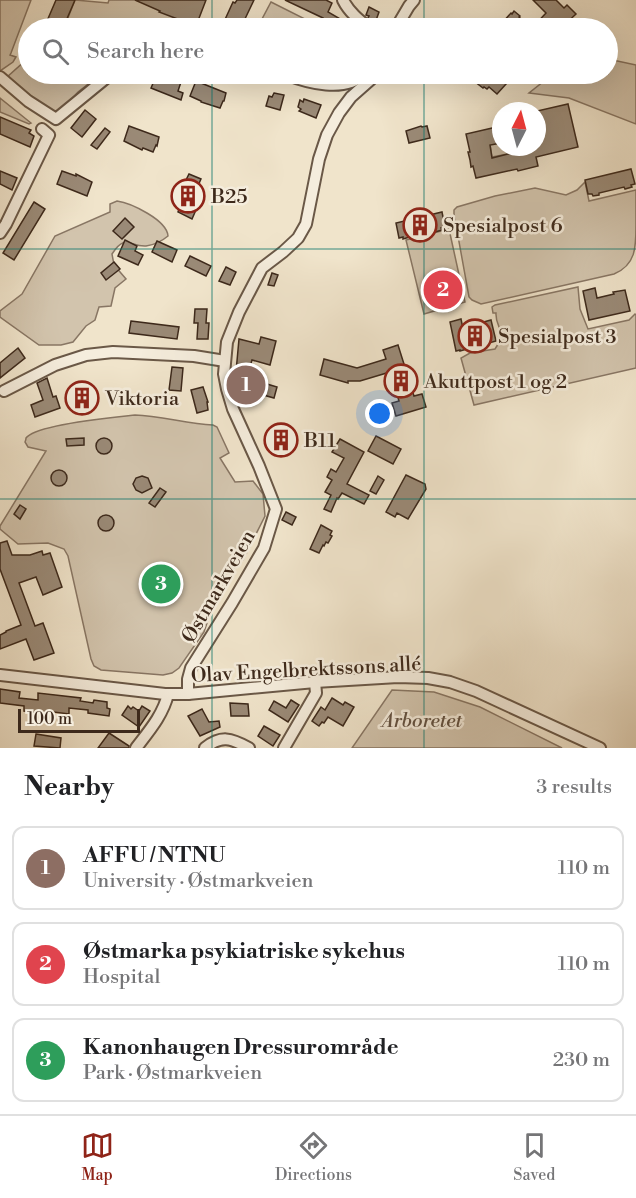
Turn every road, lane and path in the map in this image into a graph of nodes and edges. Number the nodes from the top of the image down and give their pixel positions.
1 (343, 0) edge
2 (414, 0) edge
3 (358, 18) edge
4 (402, 18) edge
5 (0, 77) edge
6 (99, 84) edge
7 (366, 84) edge
8 (42, 129) dead end
9 (0, 233) edge
10 (225, 361) junction
11 (4, 391) dead end
12 (0, 675) edge
13 (315, 682) junction
14 (168, 694) junction
15 (188, 694) junction
16 (136, 748) edge
17 (205, 748) edge
18 (249, 748) edge
19 (284, 748) edge
20 (600, 748) edge

1 - 3 street
2 - 4 street
5 - 6 street
7 - 10 street, Østmarkveien
8 - 9 street
10 - 11 street
10 - 15 street, Østmarkveien
12 - 14 street, Olav Engelbrektssons allé
13 - 15 street, Olav Engelbrektssons allé
13 - 19 street
13 - 20 street, Olav Engelbrektssons allé
14 - 15 street, Olav Engelbrektssons allé
14 - 16 street
17 - 18 street

